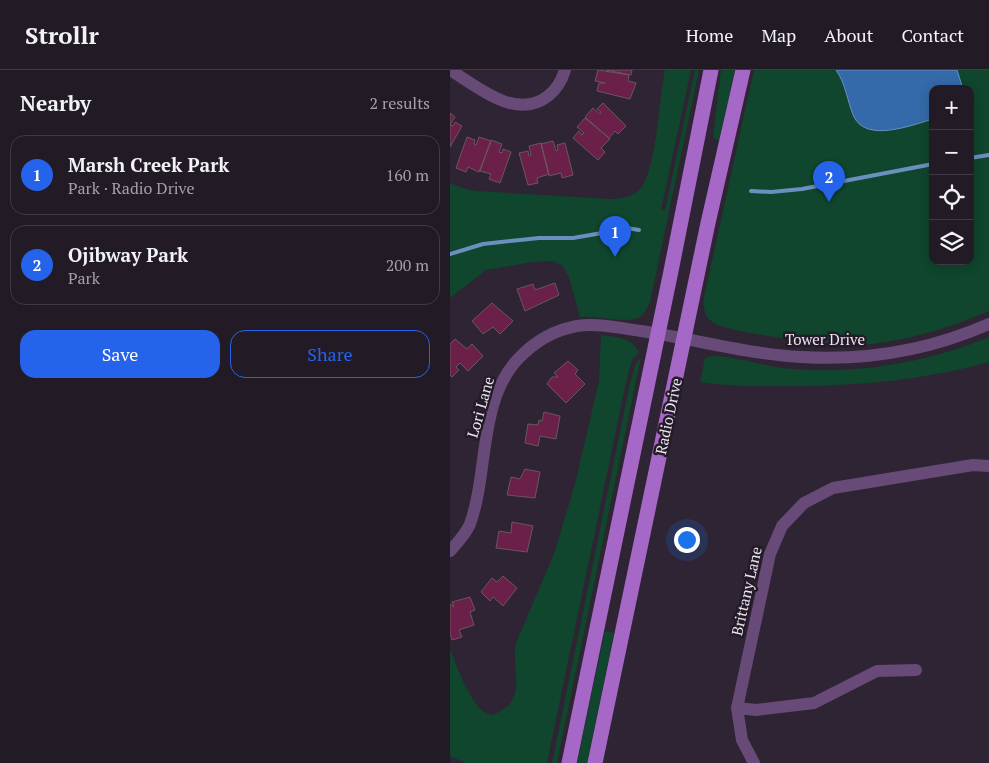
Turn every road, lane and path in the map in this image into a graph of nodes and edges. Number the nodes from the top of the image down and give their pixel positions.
1 (450, 70) edge
2 (565, 70) edge
3 (711, 70) edge
4 (743, 70) edge
5 (989, 324) edge
6 (658, 334) junction
7 (684, 337) junction
8 (989, 466) edge
9 (450, 551) edge
10 (916, 670) dead end
11 (737, 708) junction
12 (569, 763) edge
13 (596, 763) edge
14 (754, 763) edge

1 - 2 street
3 - 6 main road, Radio Drive
4 - 7 main road, Radio Drive
5 - 7 street, Tower Drive
6 - 7 street, Tower Drive
6 - 9 street, Lori Lane
6 - 12 main road, Radio Drive
7 - 13 main road, Radio Drive
8 - 11 street, Brittany Lane
10 - 11 street
11 - 14 street, Brittany Lane

